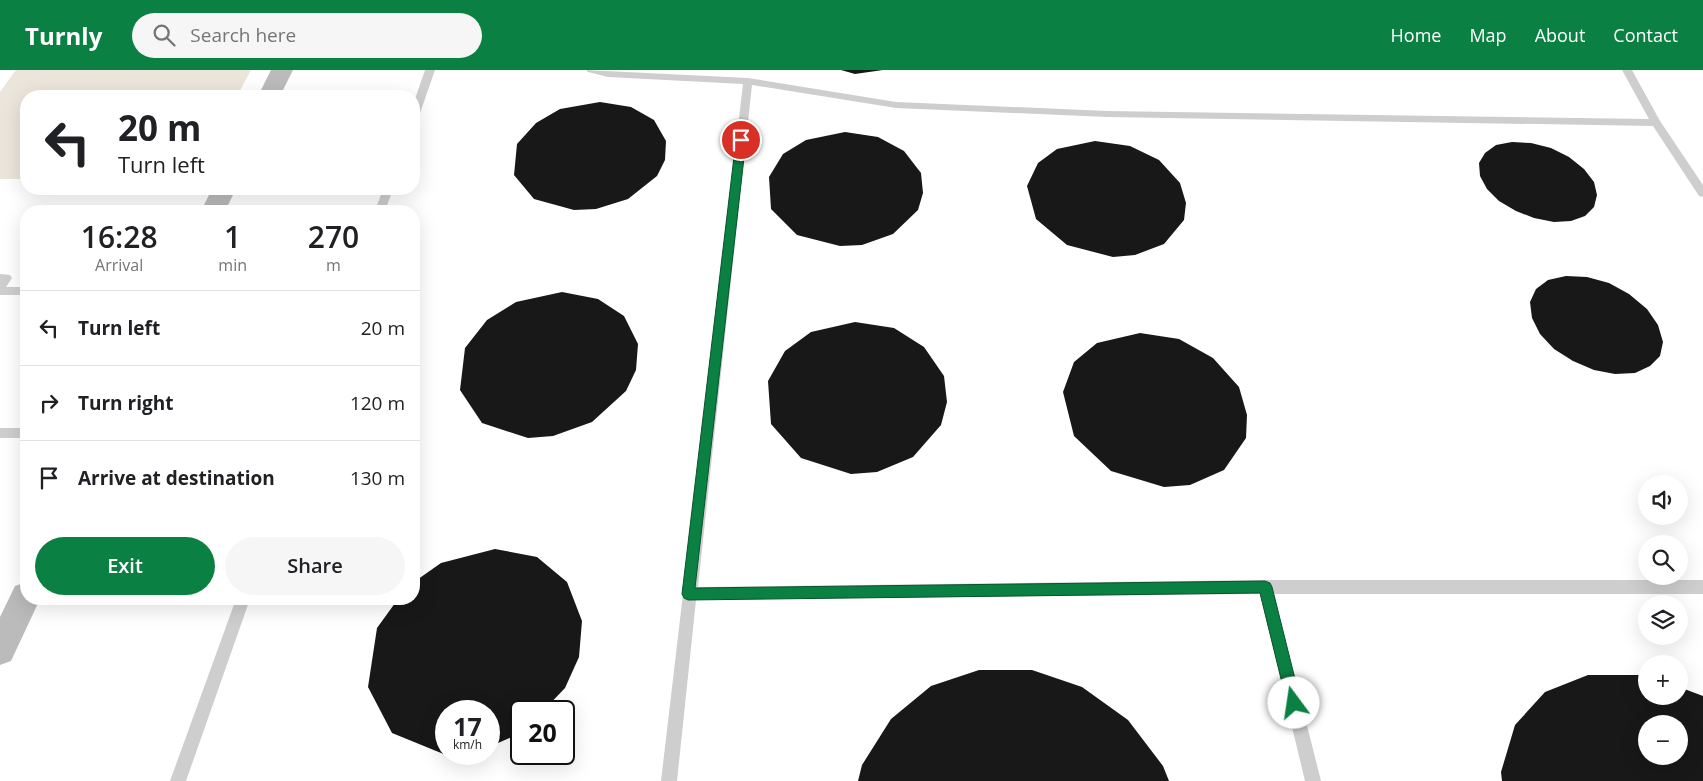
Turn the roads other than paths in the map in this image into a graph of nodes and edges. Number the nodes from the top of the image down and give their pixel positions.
1 (282, 70) edge
2 (430, 70) edge
3 (591, 70) edge
4 (1627, 70) edge
5 (748, 81) junction
6 (272, 90) edge
7 (420, 99) edge
8 (1656, 123) junction
9 (1703, 193) edge
10 (0, 278) edge
11 (0, 289) edge
12 (20, 291) edge
13 (0, 433) edge
14 (20, 433) edge
15 (1265, 587) junction
16 (1703, 587) edge
17 (688, 594) junction
18 (22, 605) edge
19 (241, 605) edge
20 (0, 650) edge
21 (178, 781) edge
22 (669, 781) edge
23 (1313, 781) edge

1 - 6 street
2 - 7 lane
3 - 5 lane
4 - 8 lane
5 - 8 lane
5 - 17 lane
8 - 9 lane
10 - 11 lane
11 - 12 lane
13 - 14 lane
15 - 16 lane
15 - 17 lane
15 - 23 lane
17 - 22 lane
18 - 20 street
19 - 21 lane

